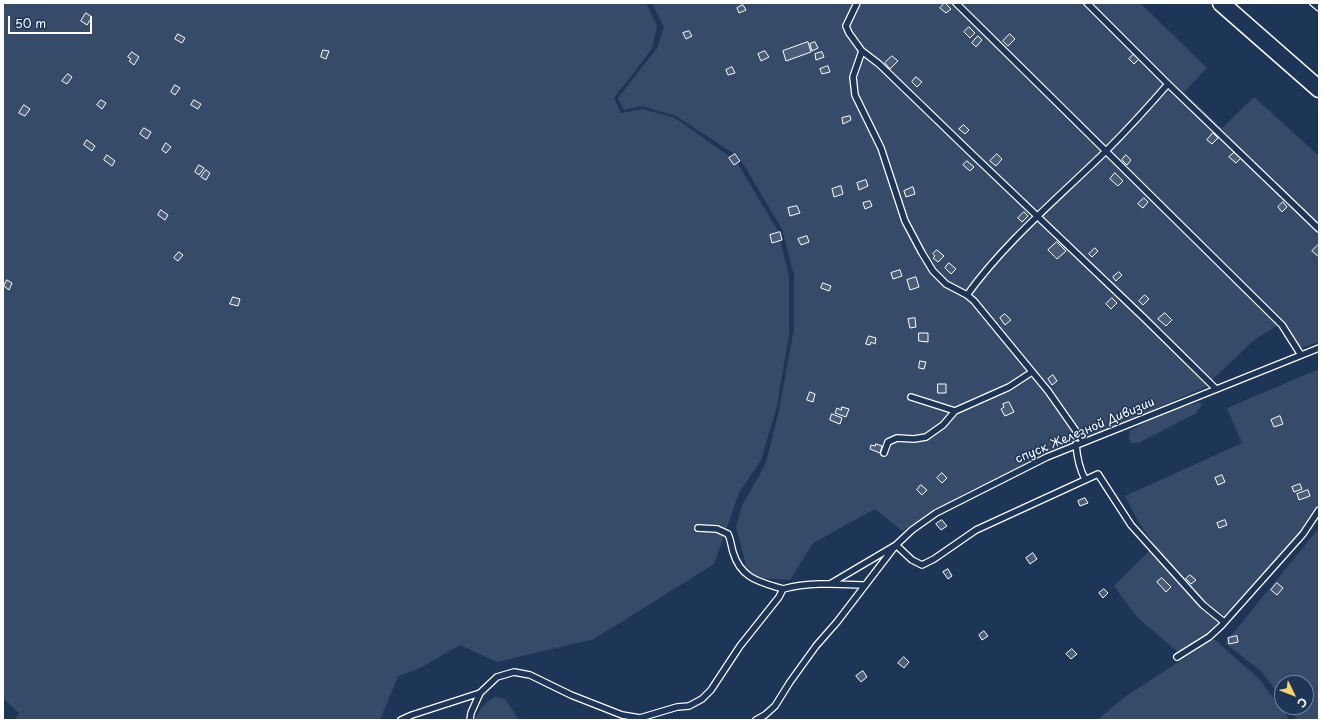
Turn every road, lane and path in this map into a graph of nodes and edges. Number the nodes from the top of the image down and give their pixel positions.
1 (857, 3) edge
2 (956, 3) edge
3 (1087, 3) edge
4 (1220, 3) edge
5 (1314, 3) edge
6 (1319, 8) edge
7 (862, 51) junction
8 (1168, 84) junction
9 (1319, 89) edge
10 (1106, 150) junction
11 (1038, 215) junction
12 (1319, 229) edge
13 (967, 295) junction
14 (1319, 348) edge
15 (1301, 355) junction
16 (1032, 372) junction
17 (1216, 389) junction
18 (911, 397) dead end
19 (955, 412) junction
20 (1083, 441) junction
21 (1076, 444) junction
22 (884, 453) dead end
23 (1085, 479) junction
24 (1319, 510) edge
25 (698, 528) dead end
26 (896, 545) junction
27 (830, 584) junction
28 (864, 585) junction
29 (784, 589) junction
30 (1224, 622) junction
31 (1177, 657) dead end
32 (480, 693) junction
33 (401, 720) edge
34 (470, 720) edge
35 (756, 720) edge

1 - 7 lane
2 - 10 lane
3 - 8 lane
4 - 9 street
5 - 6 lane
7 - 11 lane
7 - 13 lane
8 - 10 lane
8 - 12 lane
10 - 11 lane
10 - 15 lane
11 - 13 lane
11 - 17 lane
13 - 16 lane
14 - 15 lane, спуск Железной Дивизии
15 - 17 lane, спуск Железной Дивизии
16 - 19 lane
16 - 20 lane
17 - 20 lane, спуск Железной Дивизии
18 - 19 lane
19 - 22 lane
20 - 21 lane, спуск Железной Дивизии
21 - 23 lane
21 - 26 lane, спуск Железной Дивизии
23 - 26 lane
23 - 30 lane
24 - 30 lane
25 - 29 lane
26 - 27 lane
26 - 28 lane, спуск Железной Дивизии
27 - 28 lane
27 - 29 lane
28 - 35 lane, спуск Железной Дивизии
29 - 32 lane
30 - 31 lane
32 - 33 lane
32 - 34 lane

